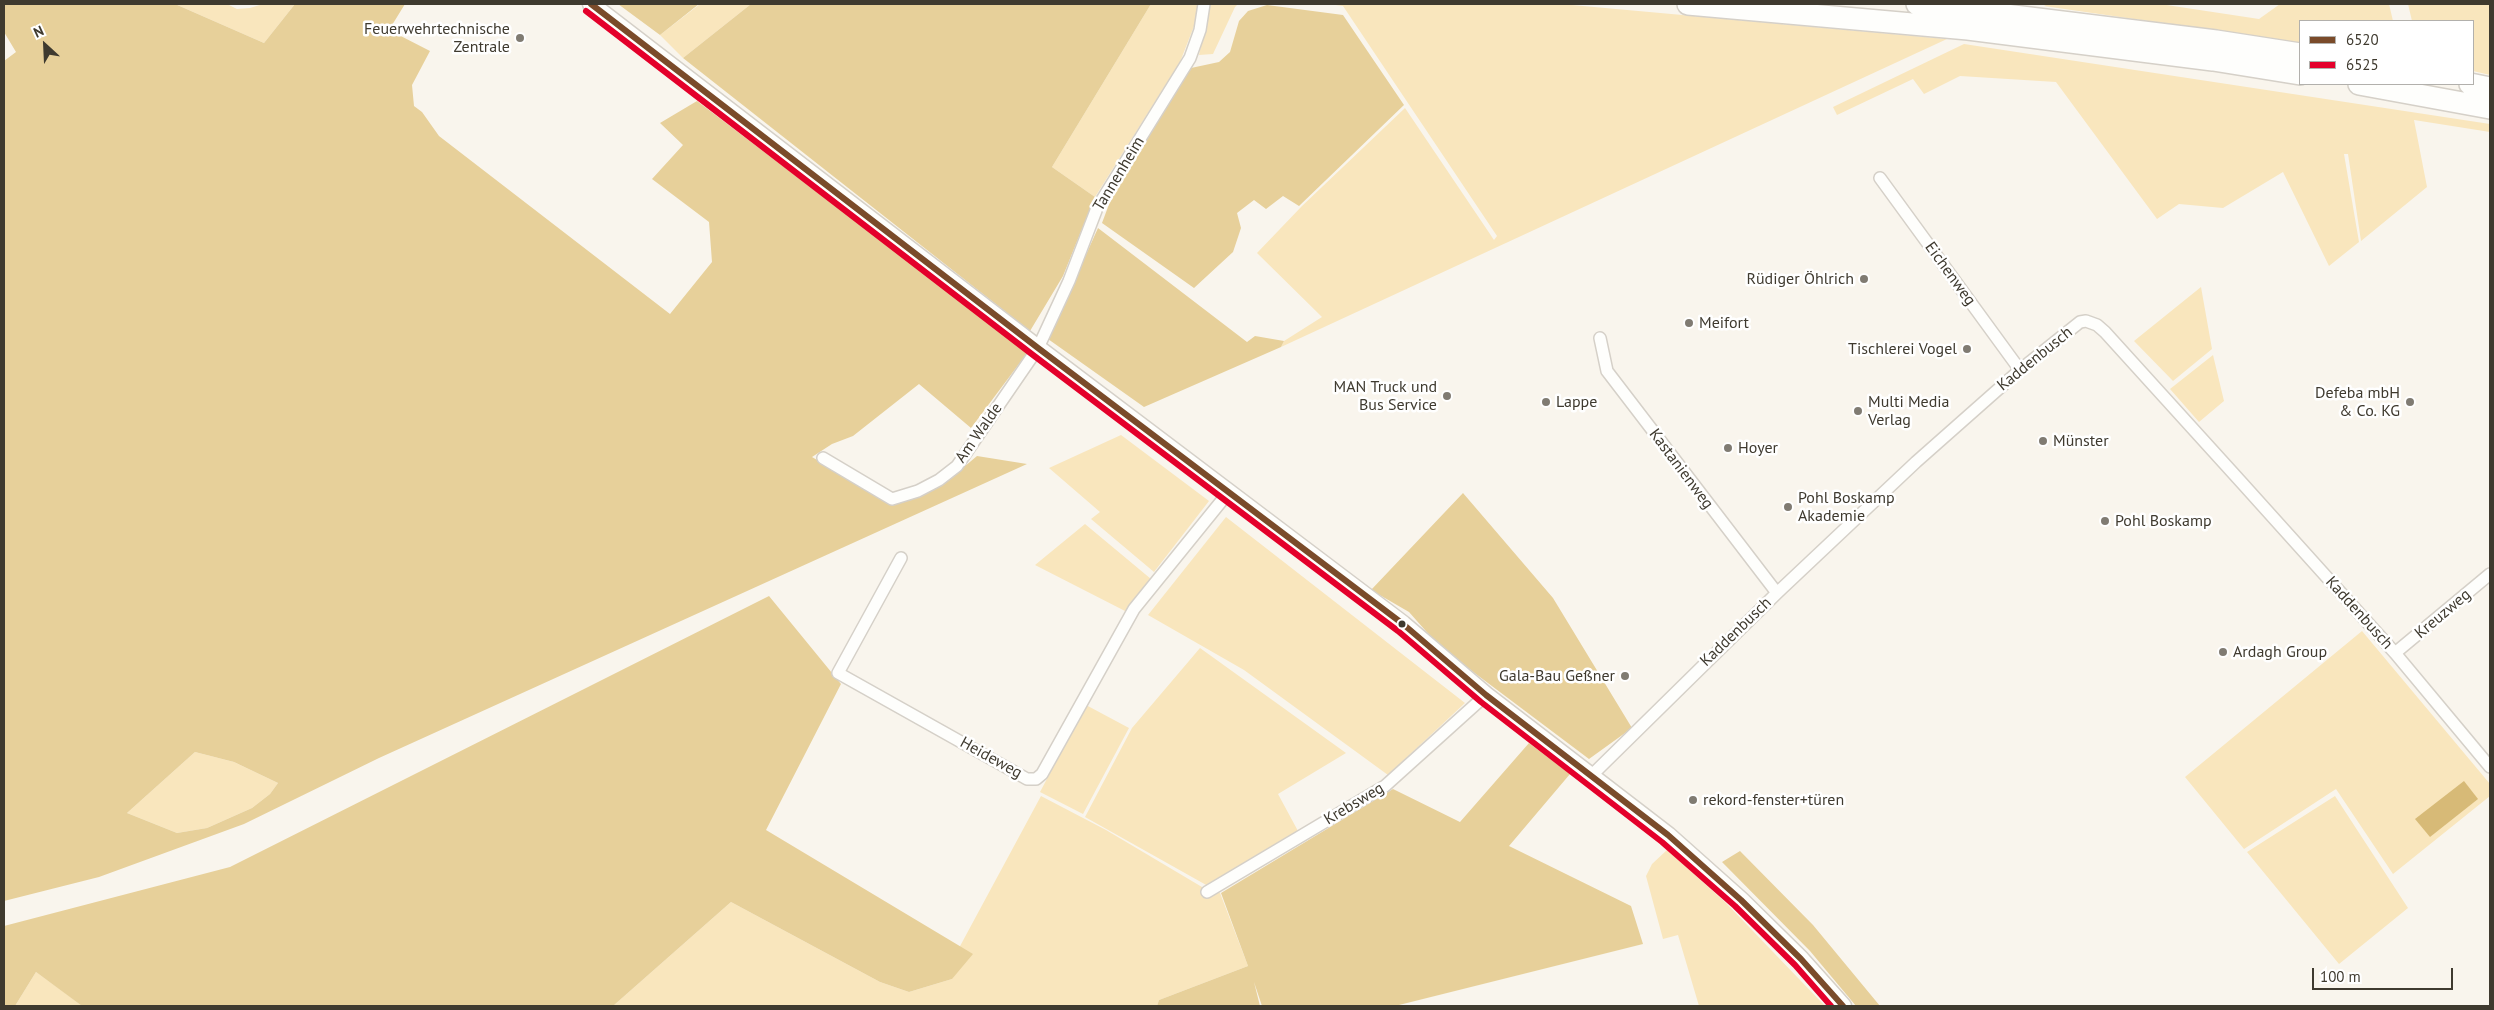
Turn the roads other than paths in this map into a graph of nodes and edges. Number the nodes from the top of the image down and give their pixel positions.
1 (592, 4) edge
2 (1204, 4) edge
3 (1688, 4) edge
4 (1917, 4) edge
5 (1970, 20) junction
6 (2299, 54) edge
7 (2299, 74) edge
8 (2364, 85) edge
9 (2474, 85) edge
10 (2490, 88) edge
11 (2490, 108) edge
12 (1880, 178) dead end
13 (1600, 338) dead end
14 (1038, 348) junction
15 (2020, 370) junction
16 (823, 458) dead end
17 (1228, 493) junction
18 (901, 558) dead end
19 (2490, 574) edge
20 (1777, 593) junction
21 (2395, 653) junction
22 (1486, 695) junction
23 (2490, 767) edge
24 (1592, 775) junction
25 (1207, 892) dead end
26 (1844, 1006) edge

1 - 14 main road
2 - 14 street, Tannenheim
3 - 5 highway
4 - 5 highway
5 - 6 highway
5 - 7 highway
8 - 11 highway
9 - 10 highway
12 - 15 street, Eichenweg
13 - 20 street, Kastanienweg
14 - 16 street, Am Walde
14 - 17 main road
15 - 20 street, Kaddenbusch
15 - 21 street, Kaddenbusch
17 - 18 street, Heideweg
17 - 22 main road
19 - 21 street, Kreuzweg
20 - 24 street, Kaddenbusch
21 - 23 street, Kaddenbusch
22 - 24 main road
22 - 25 street, Krebsweg
24 - 26 main road

